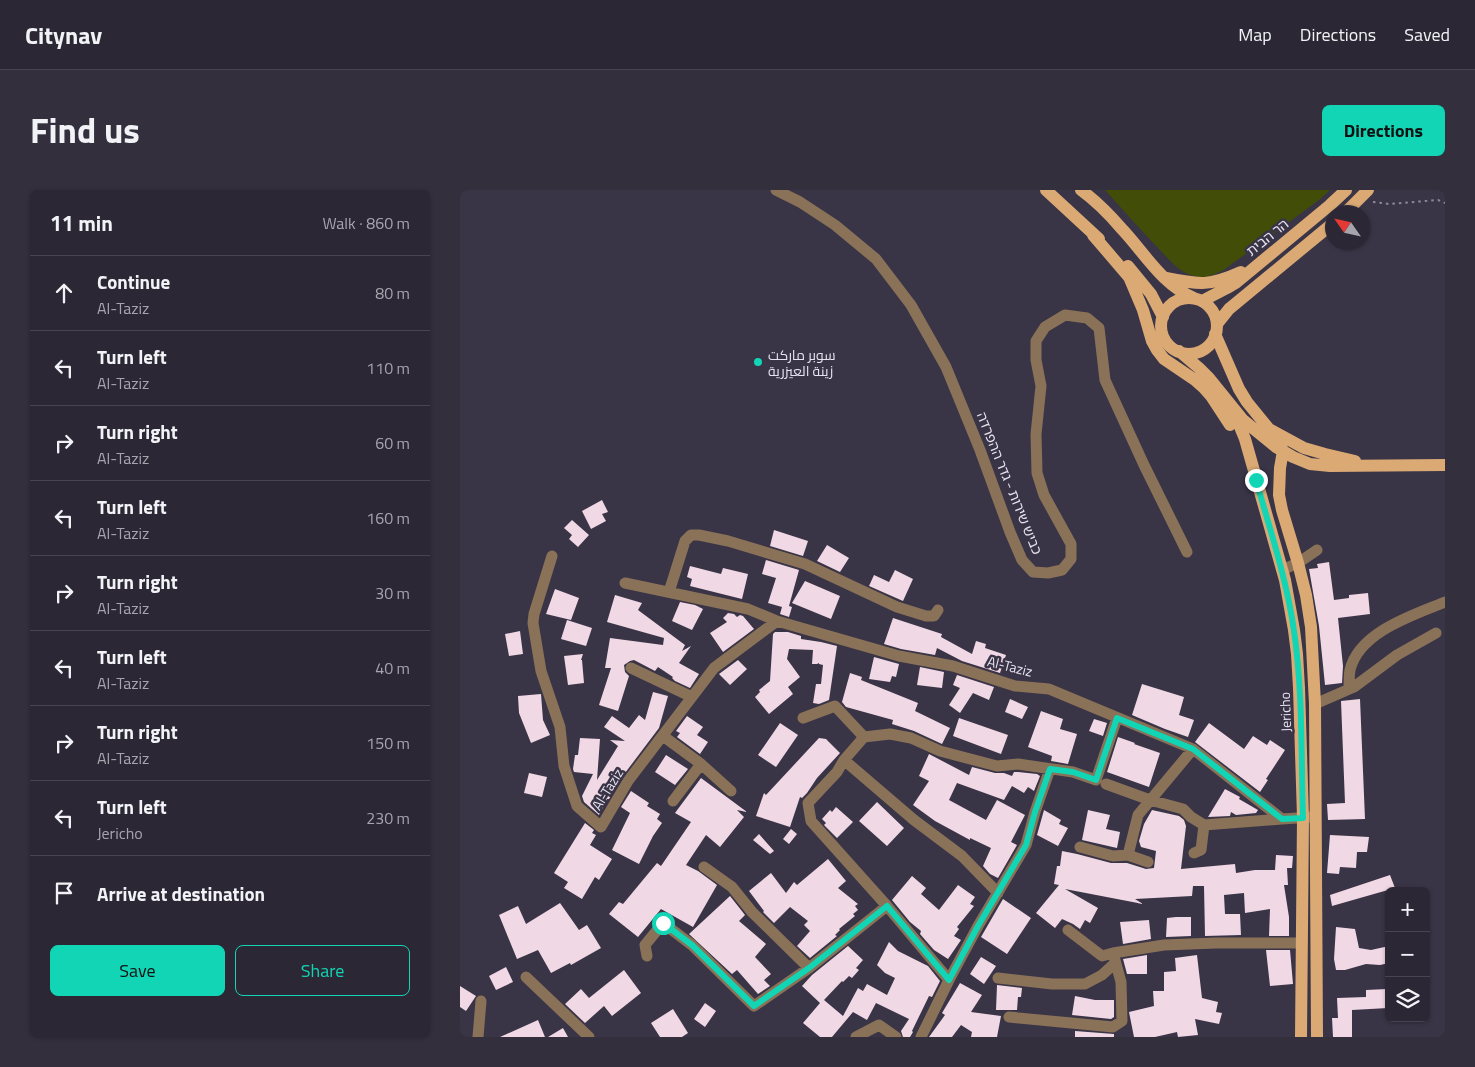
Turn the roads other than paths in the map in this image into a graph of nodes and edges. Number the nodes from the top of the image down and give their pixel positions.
1 (776, 190) edge
2 (1046, 190) edge
3 (1082, 190) edge
4 (1346, 190) edge
5 (1364, 195) edge
6 (1353, 205) edge
7 (1325, 230) edge
8 (1093, 235) junction
9 (1257, 265) junction
10 (1164, 278) junction
11 (1199, 300) junction
12 (1163, 316) junction
13 (1216, 329) junction
14 (1179, 352) junction
15 (1225, 398) junction
16 (1276, 434) junction
17 (1283, 451) junction
18 (1377, 465) junction
19 (1445, 465) edge
20 (1256, 480) junction
21 (1317, 550) dead end
22 (1187, 552) dead end
23 (552, 556) dead end
24 (1298, 563) junction
25 (1282, 570) junction
26 (625, 583) dead end
27 (669, 592) junction
28 (1445, 602) edge
29 (938, 610) dead end
30 (776, 621) junction
31 (1436, 633) dead end
32 (631, 668) dead end
33 (1349, 689) junction
34 (692, 697) junction
35 (1315, 704) junction
36 (803, 718) dead end
37 (1117, 718) junction
38 (663, 736) junction
39 (864, 737) junction
40 (1193, 749) junction
41 (844, 760) junction
42 (701, 764) junction
43 (1050, 769) junction
44 (1106, 784) dead end
45 (731, 791) dead end
46 (1150, 800) junction
47 (673, 801) dead end
48 (1316, 817) junction
49 (1303, 818) junction
50 (1282, 819) junction
51 (1204, 825) junction
52 (1080, 847) dead end
53 (1194, 853) dead end
54 (1128, 855) junction
55 (1148, 862) dead end
56 (704, 867) dead end
57 (998, 892) junction
58 (887, 906) junction
59 (1068, 930) dead end
60 (1302, 943) junction
61 (647, 956) dead end
62 (1114, 958) junction
63 (809, 968) junction
64 (526, 977) dead end
65 (998, 978) dead end
66 (949, 980) junction
67 (482, 1001) dead end
68 (1009, 1017) dead end
69 (478, 1037) edge
70 (589, 1037) edge
71 (856, 1037) edge
72 (896, 1037) edge
73 (921, 1037) edge
74 (1301, 1037) edge
75 (1317, 1037) edge

1 - 22 street, כביש שירות - גדר ההפרדה
2 - 8 main road
3 - 10 main road
4 - 9 main road, הר הבית
5 - 6 main road
7 - 13 main road
8 - 12 main road
8 - 20 main road
9 - 10 main road
9 - 11 main road, הר הבית
10 - 11 main road
11 - 12 main road
11 - 13 main road
12 - 14 main road
13 - 14 main road
13 - 16 main road
14 - 15 main road
15 - 17 main road
15 - 20 main road, Jericho
16 - 17 main road
16 - 18 main road
17 - 18 main road
17 - 24 main road
18 - 19 main road
20 - 25 main road, Jericho
21 - 24 street
23 - 38 street, Al-Taziz
24 - 25 street
24 - 35 main road
25 - 49 main road, Jericho
26 - 27 street, Al-Taziz
27 - 29 street
27 - 30 street, Al-Taziz
28 - 33 street
30 - 34 street, Al-Taziz
30 - 37 street, Al-Taziz
31 - 33 street
32 - 34 street
33 - 35 street
34 - 38 street, Al-Taziz
35 - 48 main road
36 - 39 street
37 - 40 street, Al-Taziz
37 - 43 street
38 - 42 street
39 - 41 street
39 - 43 street
40 - 46 street
40 - 50 street, Al-Taziz
41 - 57 street
41 - 58 street
42 - 45 street
42 - 47 street
43 - 57 street
44 - 46 street
46 - 51 street
46 - 54 street
48 - 49 street
48 - 75 main road
49 - 50 street
49 - 60 main road, Jericho
50 - 51 street
51 - 53 street
52 - 54 street
54 - 55 street
56 - 63 street
57 - 66 street
58 - 63 street
58 - 66 street
59 - 62 street
60 - 62 street
60 - 74 main road, Jericho
61 - 63 street
62 - 65 street
62 - 68 street
64 - 70 street
66 - 73 street
67 - 69 street
71 - 72 street

